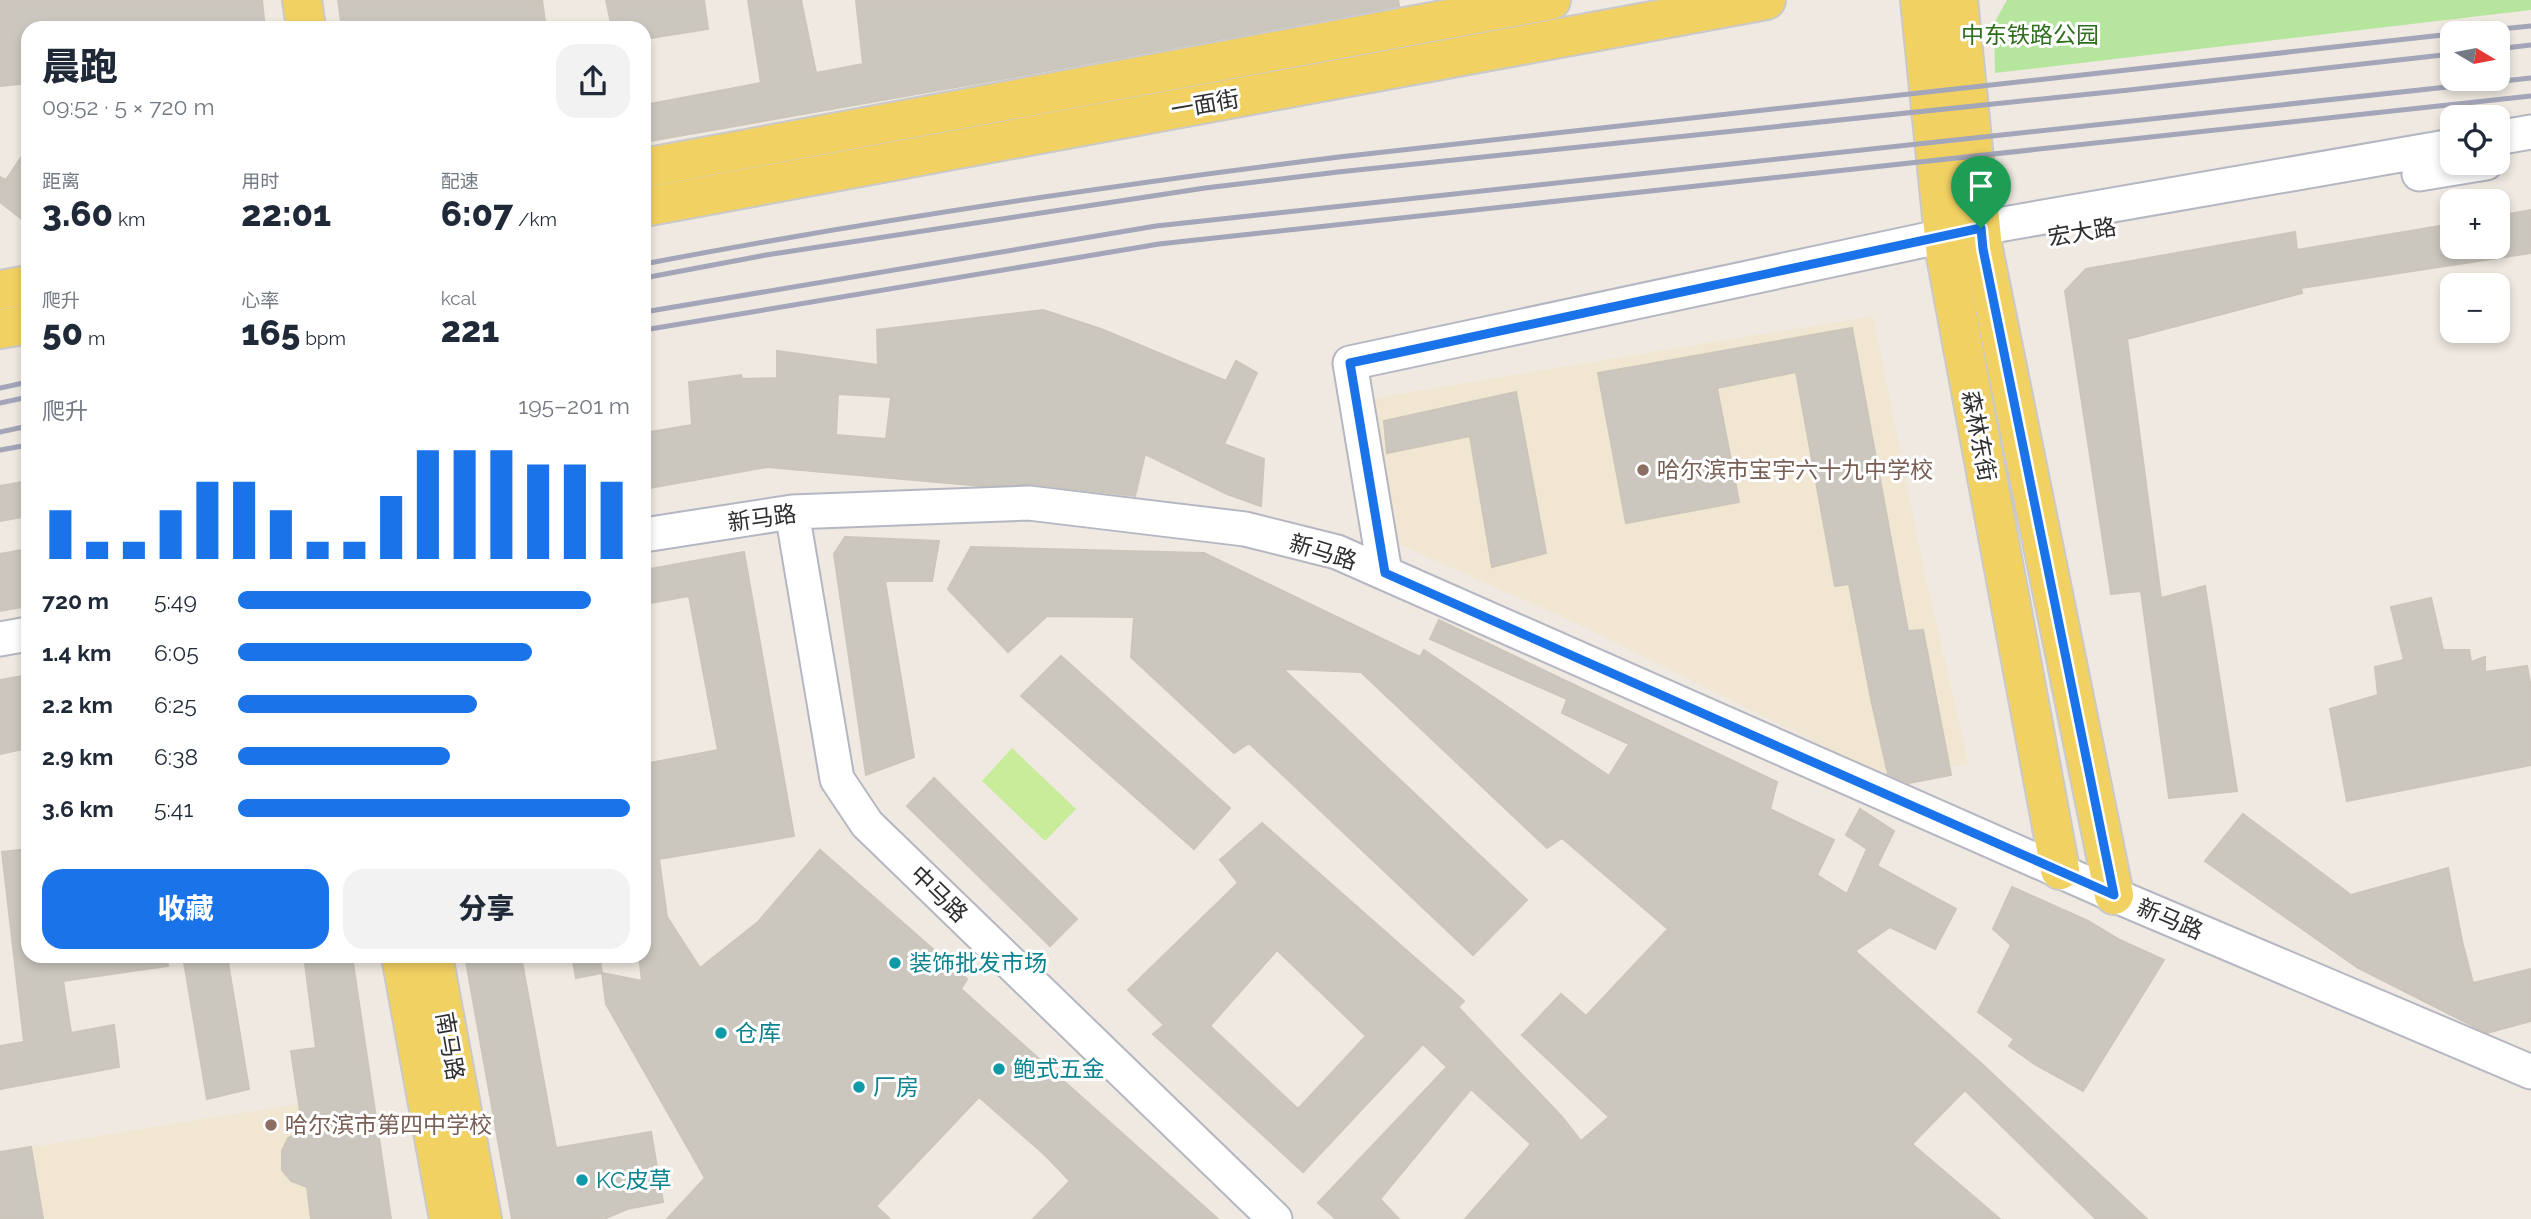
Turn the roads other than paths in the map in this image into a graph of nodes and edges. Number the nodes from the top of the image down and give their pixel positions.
1 (276, 0) edge
2 (302, 0) edge
3 (1551, 0) edge
4 (1766, 0) edge
5 (1920, 0) edge
6 (1958, 0) edge
7 (278, 21) edge
8 (305, 21) edge
9 (2531, 132) edge
10 (2510, 136) edge
11 (2440, 148) edge
12 (2531, 155) edge
13 (2510, 159) edge
14 (651, 168) edge
15 (2440, 170) edge
16 (651, 207) edge
17 (1982, 239) junction
18 (1945, 246) junction
19 (21, 286) edge
20 (0, 290) edge
21 (21, 325) edge
22 (0, 329) edge
23 (792, 512) junction
24 (651, 533) edge
25 (1385, 573) junction
26 (21, 635) edge
27 (0, 639) edge
28 (2060, 870) junction
29 (2114, 895) junction
30 (402, 963) edge
31 (434, 963) edge
32 (2531, 1072) edge
33 (449, 1219) edge
34 (482, 1219) edge
35 (1275, 1219) edge

1 - 7 main road
2 - 8 main road
3 - 14 main road, 一面街
4 - 16 main road, 一面街
5 - 18 main road, 森林东街
6 - 17 main road, 森林东街
9 - 10 street
11 - 17 street, 宏大路
12 - 13 street
15 - 17 street, 宏大路
17 - 18 street, 宏大路
17 - 29 main road, 森林东街
18 - 25 street, 宏大路
18 - 28 main road, 森林东街
19 - 20 main road
21 - 22 main road
23 - 24 street, 新马路
23 - 25 street, 新马路
23 - 35 street, 中马路
25 - 28 street, 新马路
26 - 27 street
28 - 29 street, 新马路
29 - 32 street, 新马路
30 - 33 main road, 南马路
31 - 34 main road, 南马路

